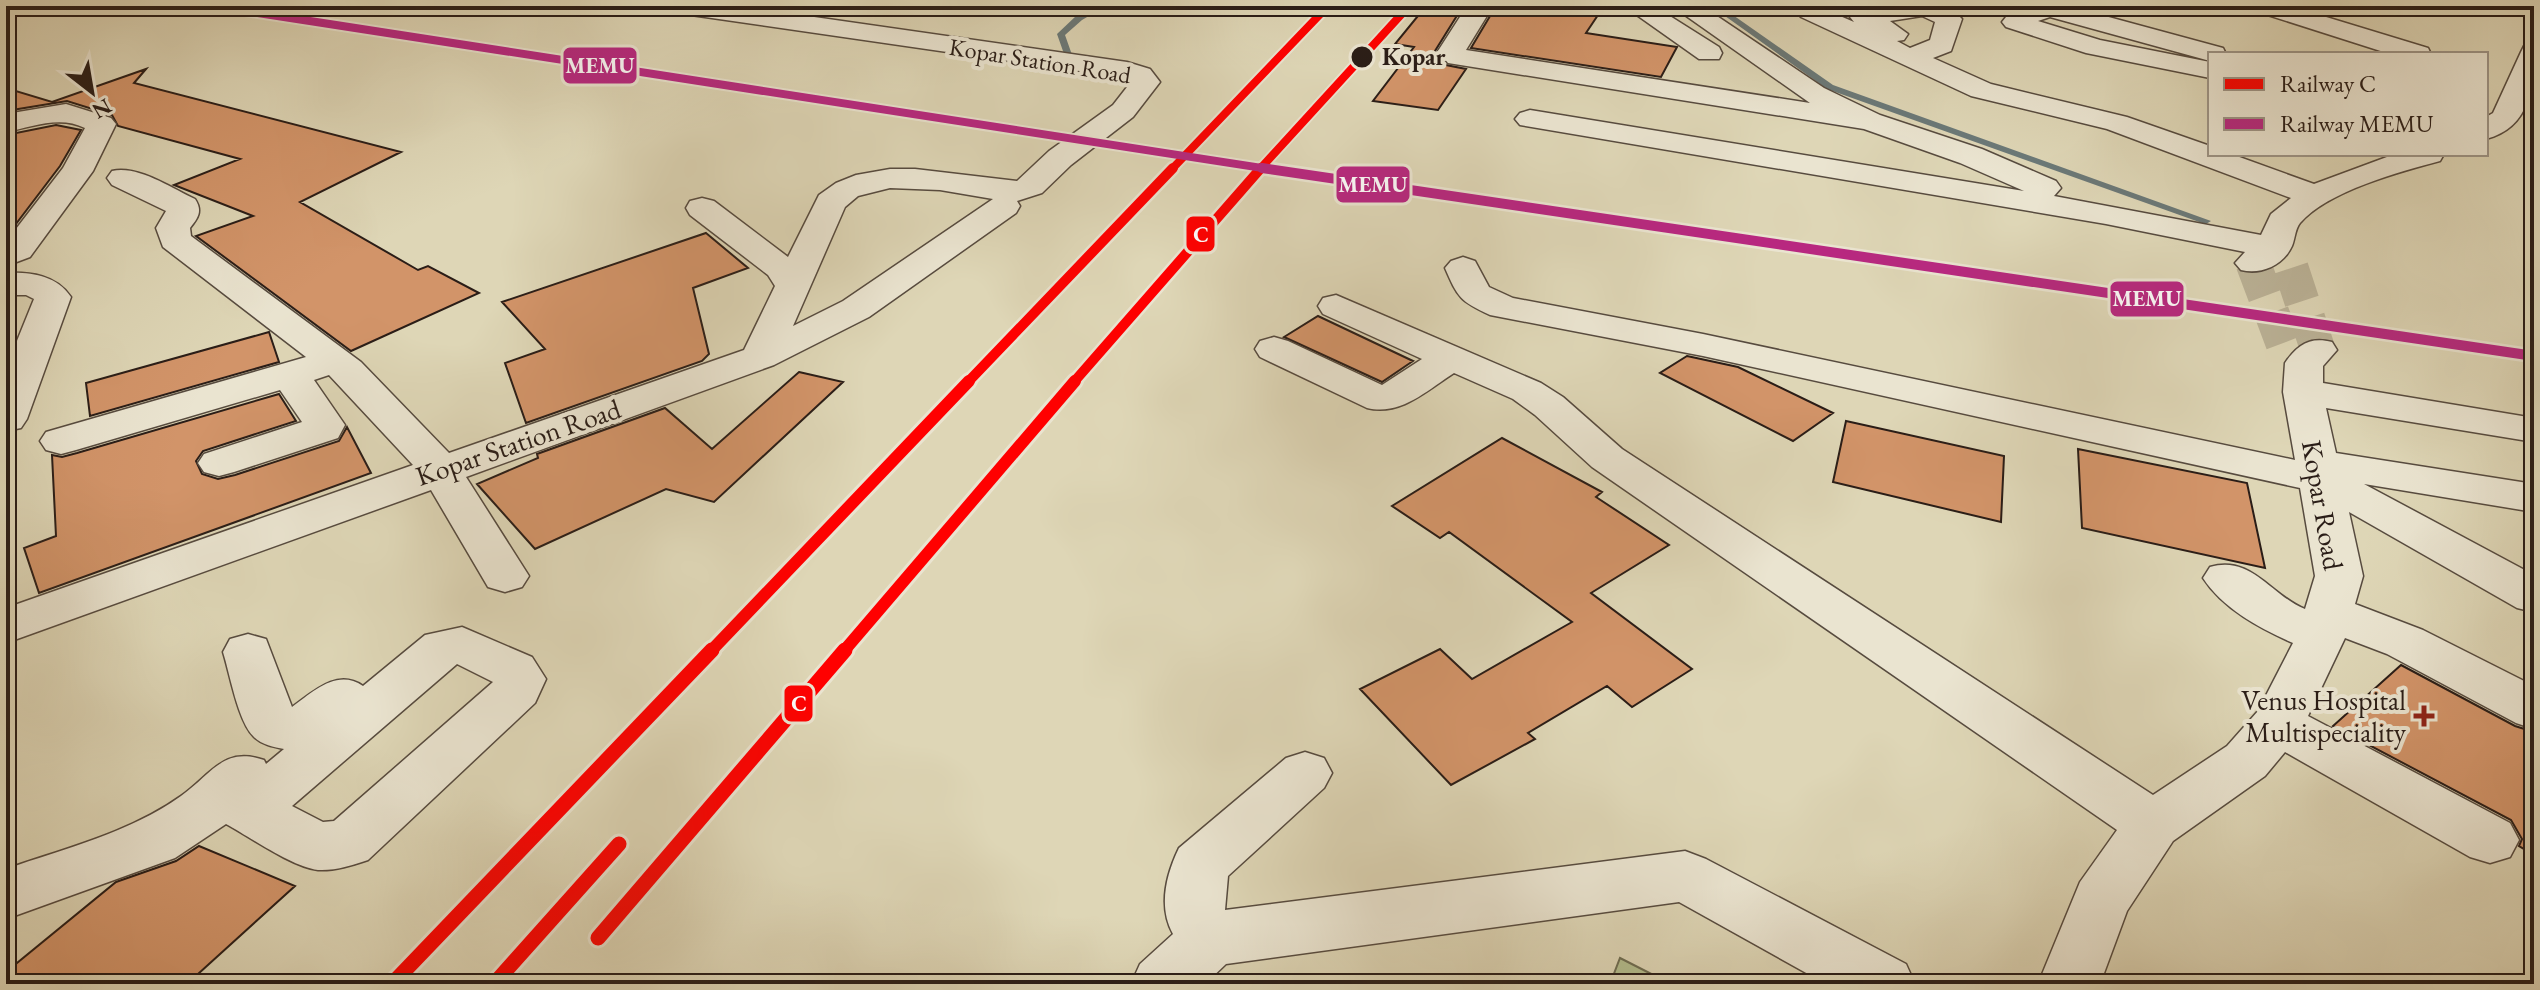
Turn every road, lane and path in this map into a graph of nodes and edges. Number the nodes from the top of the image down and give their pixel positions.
1 (684, 6) edge
2 (1480, 6) edge
3 (1637, 6) edge
4 (1685, 6) edge
5 (2264, 6) edge
6 (728, 9) edge
7 (1810, 12) dead end
8 (1856, 25) junction
9 (2412, 52) edge
10 (2534, 52) edge
11 (2208, 53) edge
12 (1920, 54) junction
13 (2208, 70) edge
14 (2516, 90) edge
15 (1794, 110) junction
16 (1530, 119) dead end
17 (1870, 121) junction
18 (6, 123) edge
19 (2488, 129) edge
20 (2422, 156) edge
21 (123, 178) dead end
22 (2314, 195) junction
23 (1017, 196) junction
24 (702, 208) dead end
25 (2106, 214) junction
26 (6, 256) edge
27 (1463, 268) dead end
28 (6, 284) edge
29 (794, 287) junction
30 (1336, 306) dead end
31 (1274, 349) dead end
32 (760, 357) junction
33 (1451, 357) junction
34 (336, 361) junction
35 (290, 374) junction
36 (6, 419) edge
37 (2534, 430) edge
38 (61, 441) dead end
39 (219, 463) dead end
40 (440, 469) junction
41 (2319, 471) junction
42 (2534, 498) edge
43 (505, 576) dead end
44 (2227, 578) dead end
45 (2534, 596) edge
46 (444, 621) dead end
47 (2325, 624) junction
48 (6, 626) edge
49 (248, 652) dead end
50 (2534, 709) edge
51 (2278, 724) junction
52 (298, 731) junction
53 (1305, 773) dead end
54 (236, 802) junction
55 (2153, 825) junction
56 (2490, 840) dead end
57 (6, 894) edge
58 (1210, 939) junction
59 (1162, 984) edge
60 (1884, 984) edge
61 (2069, 984) edge

1 - 6 street, Kopar Station Road
2 - 15 street
3 - 15 street
4 - 17 street
5 - 9 street
6 - 23 street, Kopar Station Road
7 - 8 street
8 - 12 street
8 - 12 street
10 - 14 street
11 - 13 street
12 - 22 street
14 - 19 street
15 - 17 street
16 - 25 street
17 - 25 street
18 - 26 street
20 - 22 street
21 - 34 street
22 - 25 street
23 - 29 street
23 - 32 street, Kopar Station Road
24 - 29 street
27 - 41 street
28 - 36 street
29 - 32 street
30 - 33 street
31 - 33 street
32 - 40 street, Kopar Station Road
33 - 55 street
34 - 35 street
34 - 40 street
35 - 38 street
35 - 39 street
37 - 41 street, Kopar Road
40 - 43 street
40 - 48 street, Kopar Station Road
41 - 42 street
41 - 45 street
41 - 47 street, Kopar Road
44 - 47 street
46 - 52 street
47 - 50 street
47 - 51 street, Kopar Road
49 - 52 street
51 - 55 street, Kopar Road
51 - 56 street
52 - 54 street
53 - 58 street
54 - 54 street
54 - 57 street
55 - 61 street, Kopar Road
58 - 59 street
58 - 60 street

